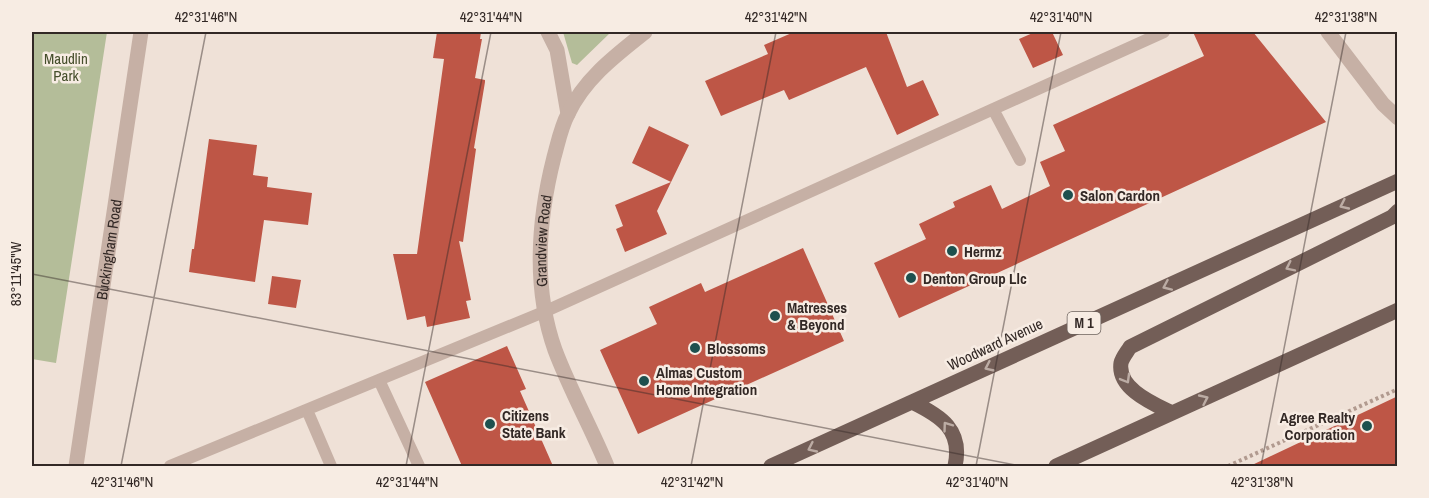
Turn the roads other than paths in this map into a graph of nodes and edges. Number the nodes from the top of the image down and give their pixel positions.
1 (141, 32) edge
2 (548, 32) edge
3 (645, 32) edge
4 (1164, 32) edge
5 (1328, 32) edge
6 (993, 109) junction
7 (568, 114) junction
8 (1398, 118) edge
9 (1020, 160) dead end
10 (1398, 181) edge
11 (1398, 211) edge
12 (1398, 310) edge
13 (546, 311) junction
14 (379, 380) junction
15 (912, 402) junction
16 (307, 410) junction
17 (1172, 413) junction
18 (76, 466) edge
19 (170, 466) edge
20 (331, 466) edge
21 (419, 466) edge
22 (607, 466) edge
23 (771, 466) edge
24 (955, 466) edge
25 (1056, 466) edge

1 - 18 street, Buckingham Road
2 - 7 street, Grandview Road
3 - 7 street, Grandview Road
4 - 6 lane
5 - 8 street
6 - 9 lane
6 - 13 lane
7 - 13 street, Grandview Road
10 -> 15 main road, Woodward Avenue / M 1
11 -> 17 main road
17 -> 12 main road
13 - 14 lane
13 - 22 street, Grandview Road
14 - 16 lane
14 - 21 lane
15 -> 23 main road, Woodward Avenue / M 1
24 -> 15 main road
16 - 19 lane
16 - 20 lane
17 - 25 main road

